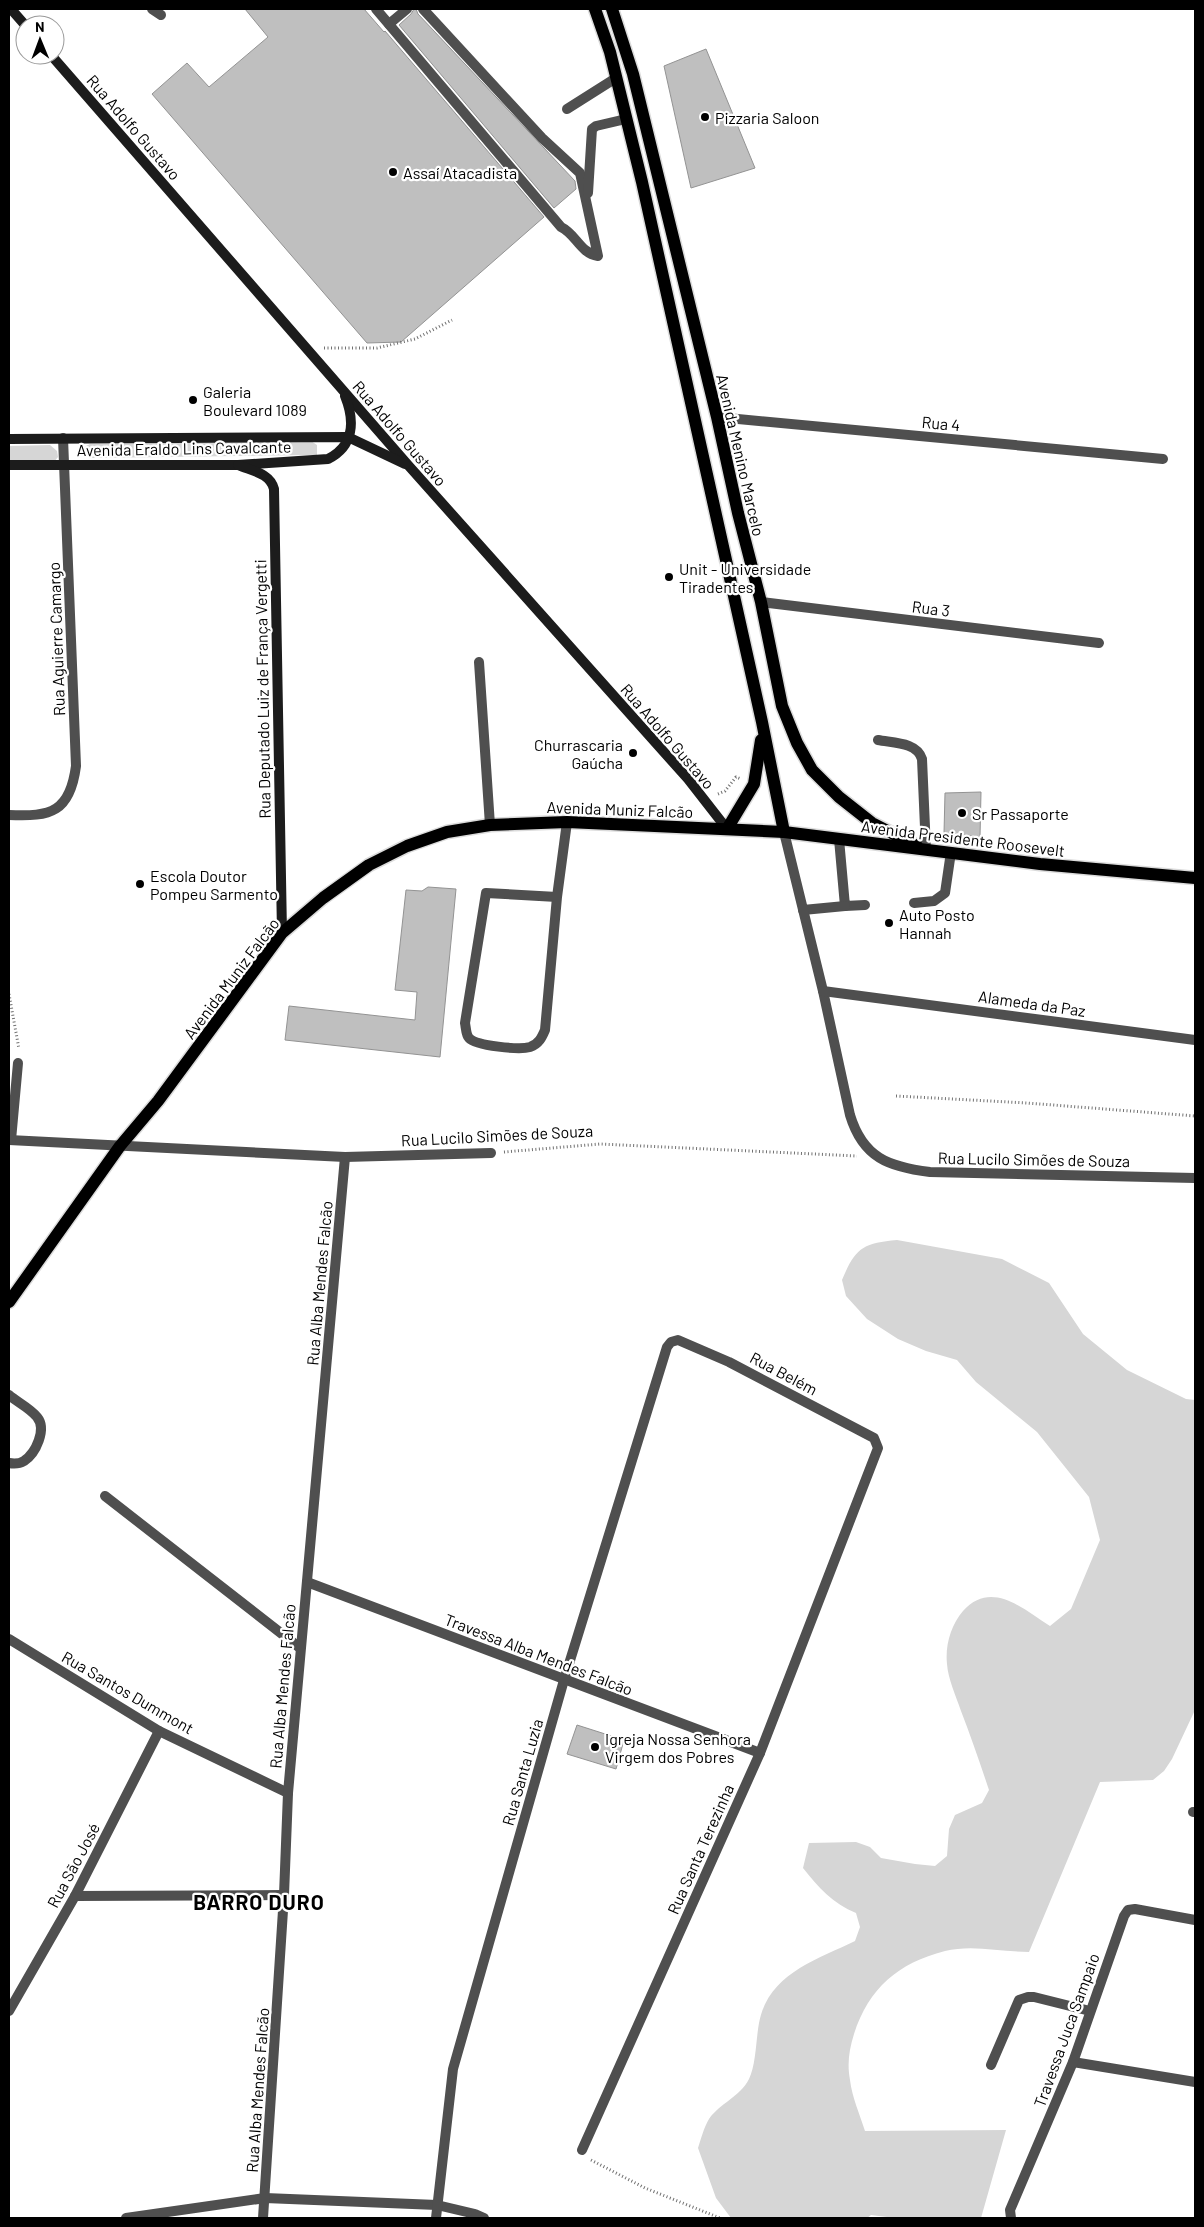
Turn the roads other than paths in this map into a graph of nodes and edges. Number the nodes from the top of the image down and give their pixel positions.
1 (376, 9) edge
2 (407, 9) edge
3 (423, 9) edge
4 (595, 9) edge
5 (612, 9) edge
6 (389, 24) junction
7 (60, 65) edge
8 (616, 78) junction
9 (567, 109) dead end
10 (626, 119) junction
11 (587, 202) junction
12 (342, 388) junction
13 (716, 417) junction
14 (348, 437) junction
15 (9, 438) edge
16 (63, 438) junction
17 (1163, 459) dead end
18 (64, 464) junction
19 (9, 465) edge
20 (238, 465) junction
21 (408, 465) junction
22 (761, 602) junction
23 (1098, 643) dead end
24 (479, 662) dead end
25 (762, 722) junction
26 (878, 740) dead end
27 (9, 816) edge
28 (568, 822) junction
29 (490, 825) junction
30 (727, 829) junction
31 (784, 832) junction
32 (839, 840) junction
33 (926, 850) junction
34 (951, 852) junction
35 (1195, 878) edge
36 (557, 897) junction
37 (914, 903) dead end
38 (865, 905) dead end
39 (845, 906) junction
40 (803, 910) junction
41 (282, 933) junction
42 (823, 991) junction
43 (1195, 1040) edge
44 (18, 1063) road end
45 (10, 1140) edge
46 (120, 1146) junction
47 (491, 1153) road end
48 (345, 1157) junction
49 (1195, 1178) edge
50 (9, 1302) edge
51 (671, 1342) joint
52 (9, 1395) edge
53 (878, 1444) joint
54 (9, 1463) edge
55 (105, 1496) dead end
56 (307, 1582) junction
57 (9, 1639) edge
58 (300, 1648) junction
59 (564, 1680) junction
60 (159, 1731) junction
61 (760, 1753) junction
62 (288, 1792) junction
63 (284, 1895) junction
64 (75, 1896) junction
65 (1195, 1920) edge
66 (1090, 2011) junction
67 (9, 2012) edge
68 (1073, 2062) junction
69 (991, 2065) dead end
70 (1195, 2082) edge
71 (582, 2150) road end
72 (265, 2198) junction
73 (437, 2205) junction
74 (1010, 2217) edge
75 (126, 2218) edge
76 (263, 2218) edge
77 (436, 2218) edge
78 (484, 2218) edge

1 - 6 street
2 - 6 street
3 - 11 street
4 - 8 main road
5 - 13 main road, Avenida Menino Marcelo
6 - 11 street
7 - 12 main road, Rua Adolfo Gustavo
8 - 9 street
8 - 10 main road
10 - 11 street
10 - 25 main road
12 - 14 main road
12 - 21 main road, Rua Adolfo Gustavo
13 - 17 street, Rua 4
13 - 22 main road, Avenida Menino Marcelo
14 - 16 main road
14 - 20 main road, Avenida Eraldo Lins Cavalcante
14 - 21 main road
15 - 16 main road
16 - 18 street, Rua Aguierre Camargo
18 - 19 main road, Avenida Eraldo Lins Cavalcante
18 - 20 main road, Avenida Eraldo Lins Cavalcante
18 - 27 street, Rua Aguierre Camargo
20 - 41 main road, Rua Deputado Luiz de França Vergetti
21 - 30 main road, Rua Adolfo Gustavo
22 - 23 street, Rua 3
22 - 33 main road, Avenida Menino Marcelo
24 - 29 street
25 - 30 main road
25 - 31 main road
26 - 33 street
28 - 29 main road, Avenida Muniz Falcão
28 - 30 main road, Avenida Muniz Falcão
28 - 36 street
29 - 41 main road, Avenida Muniz Falcão
30 - 31 main road, Avenida Presidente Roosevelt
31 - 32 main road, Avenida Presidente Roosevelt
31 - 40 street, Rua Lucilo Simões de Souza
32 - 33 main road, Avenida Presidente Roosevelt
32 - 39 street
33 - 34 main road, Avenida Presidente Roosevelt
34 - 35 main road, Avenida Presidente Roosevelt
34 - 37 street
36 - 36 street
38 - 39 street
39 - 40 street
40 - 42 street, Rua Lucilo Simões de Souza
41 - 46 main road, Avenida Muniz Falcão
42 - 43 street, Alameda da Paz
42 - 49 street, Rua Lucilo Simões de Souza
44 - 45 street
45 - 46 street, Rua Lucilo Simões de Souza
46 - 48 street, Rua Lucilo Simões de Souza
46 - 50 main road, Avenida Muniz Falcão
47 - 48 street, Rua Lucilo Simões de Souza
48 - 56 street, Rua Alba Mendes Falcão
51 - 53 street, Rua Belém
51 - 59 street, Rua Santa Luzia
52 - 54 street
53 - 61 street, Rua Santa Terezinha
55 - 58 street
56 - 58 street, Rua Alba Mendes Falcão
56 - 59 street, Travessa Alba Mendes Falcão
57 - 60 street, Rua Santos Dummont
58 - 62 street, Rua Alba Mendes Falcão
59 - 61 street, Travessa Alba Mendes Falcão
59 - 73 street, Rua Santa Luzia
60 - 62 street, Rua Santos Dummont
60 - 64 street, Rua São José
61 - 71 street, Rua Santa Terezinha
62 - 63 street, Rua Alba Mendes Falcão
63 - 64 street
63 - 72 street, Rua Alba Mendes Falcão
64 - 67 street, Rua São José
65 - 66 street, Travessa Juca Sampaio
66 - 68 street, Travessa Juca Sampaio
66 - 69 street
68 - 70 street
68 - 74 street, Travessa Juca Sampaio
72 - 73 street
72 - 75 street
72 - 76 street, Rua Alba Mendes Falcão
73 - 77 street, Rua Santa Luzia
73 - 78 street

